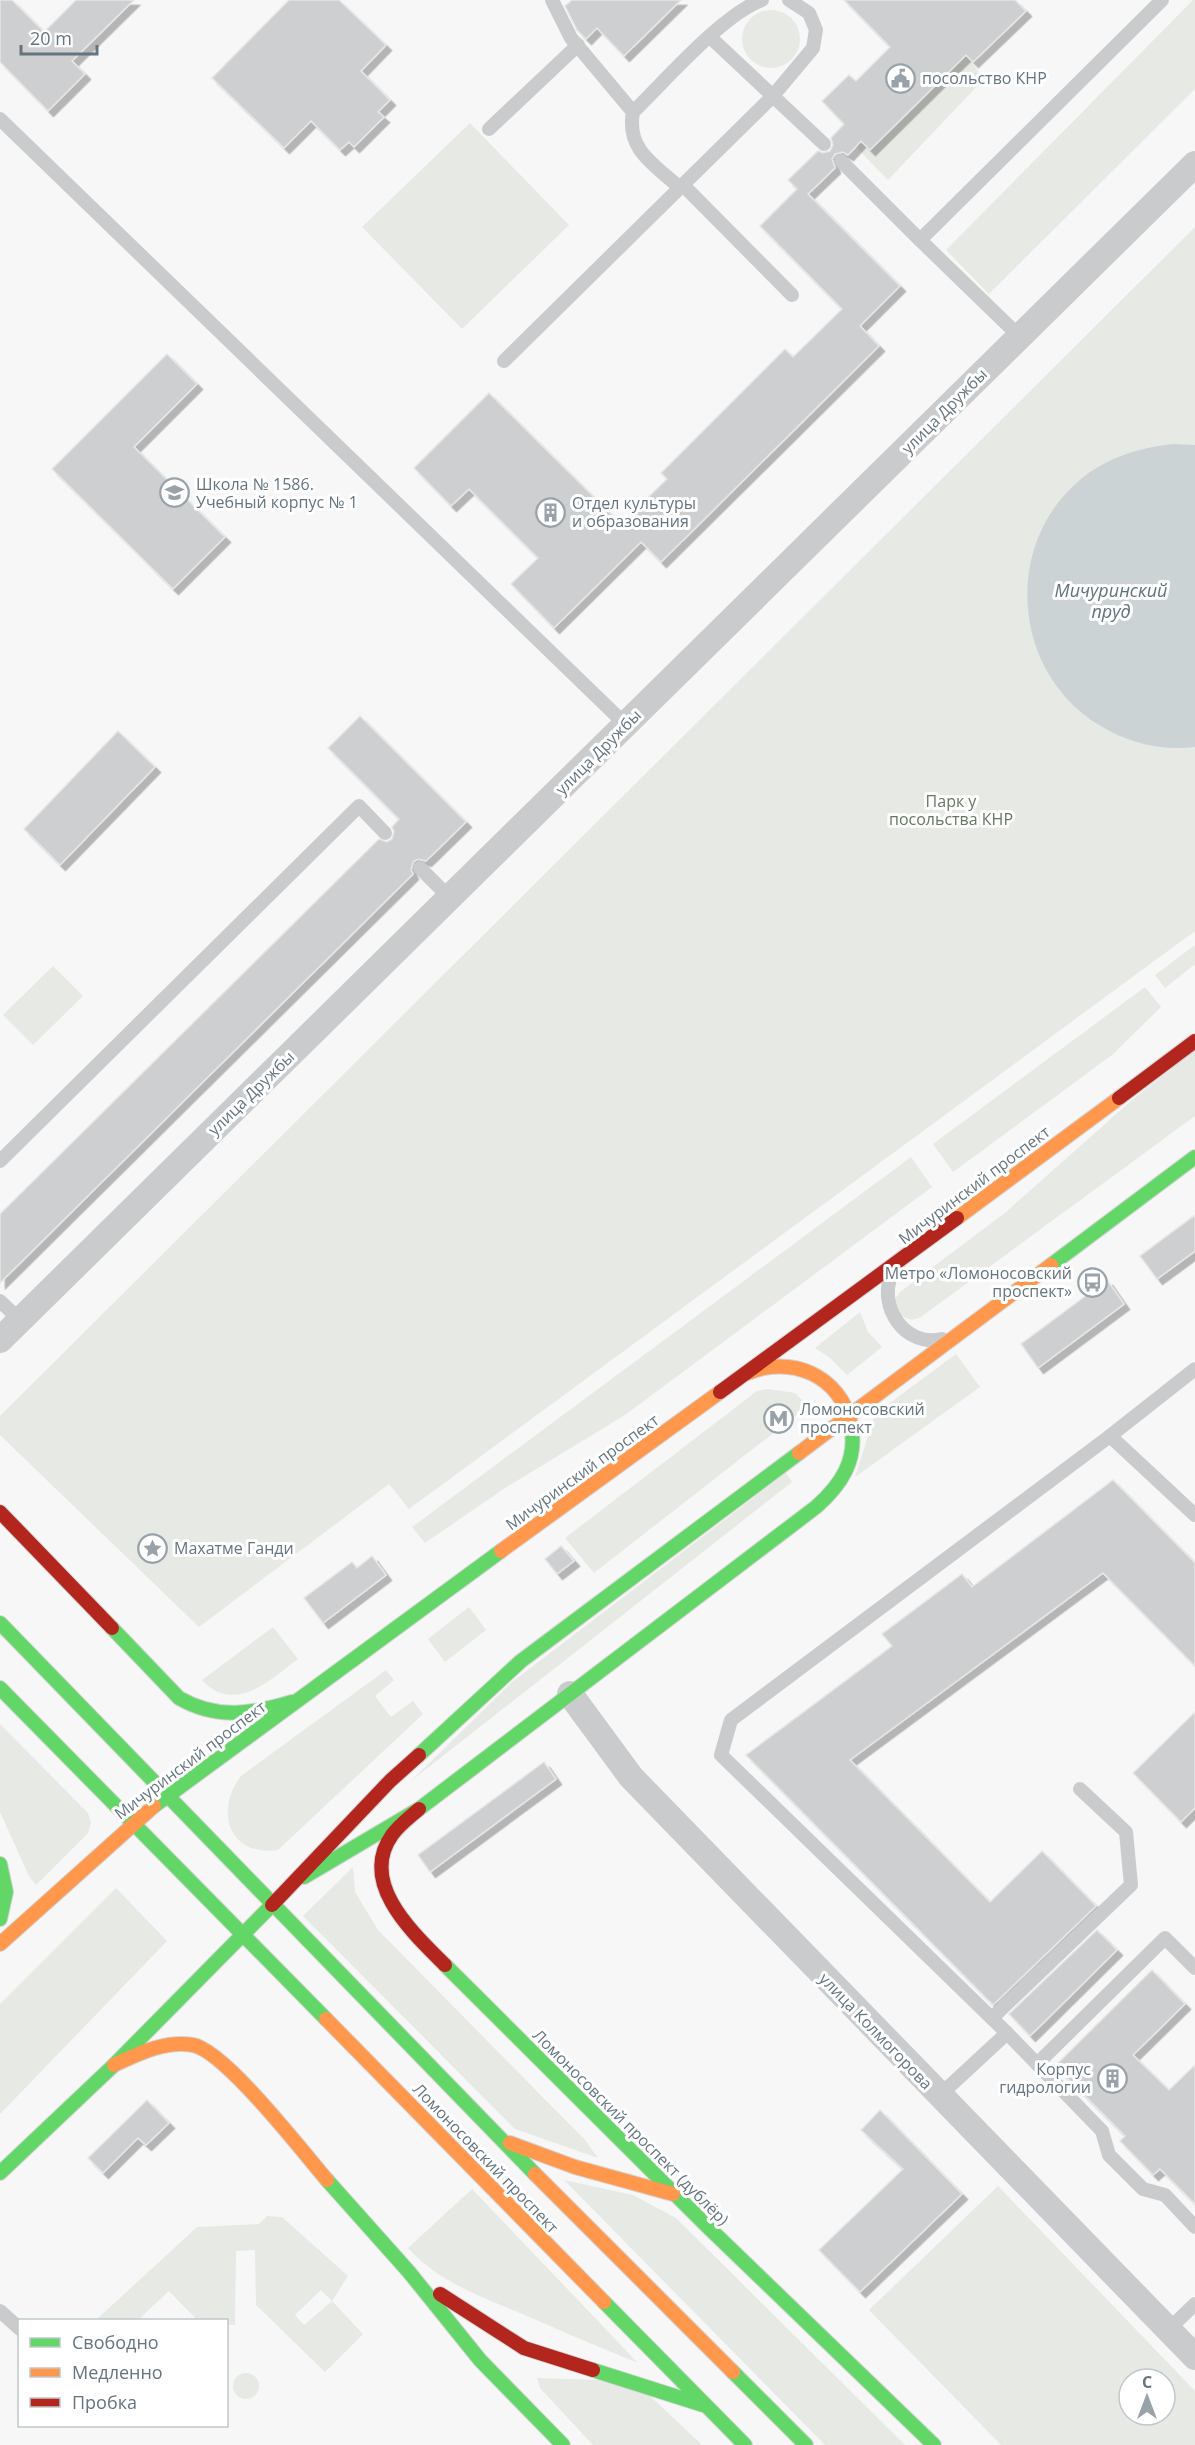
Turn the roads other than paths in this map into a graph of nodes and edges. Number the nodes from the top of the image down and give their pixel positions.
1 (552, 0) edge
2 (762, 0) edge
3 (789, 0) edge
4 (1162, 0) edge
5 (710, 37) junction
6 (578, 45) junction
7 (772, 97) junction
8 (633, 112) junction
9 (0, 119) edge
10 (489, 129) dead end
11 (824, 144) dead end
12 (841, 161) dead end
13 (1195, 164) edge
14 (681, 186) junction
15 (920, 240) junction
16 (792, 295) dead end
17 (1020, 337) junction
18 (504, 361) dead end
19 (626, 724) junction
20 (386, 833) dead end
21 (420, 868) dead end
22 (450, 898) junction
23 (1195, 1041) edge
24 (1195, 1157) edge
25 (0, 1161) edge
26 (901, 1260) junction
27 (0, 1300) edge
28 (20, 1320) junction
29 (957, 1335) junction
30 (0, 1340) edge
31 (1195, 1369) edge
32 (745, 1374) junction
33 (849, 1415) junction
34 (1110, 1436) junction
35 (0, 1512) edge
36 (1195, 1515) edge
37 (0, 1623) edge
38 (0, 1688) edge
39 (570, 1694) junction
40 (292, 1702) junction
41 (1080, 1789) dead end
42 (166, 1797) junction
43 (419, 1809) junction
44 (131, 1824) junction
45 (0, 1864) edge
46 (297, 1881) junction
47 (272, 1905) junction
48 (0, 1918) edge
49 (242, 1937) junction
50 (0, 1944) edge
51 (1195, 1968) edge
52 (992, 2018) junction
53 (1007, 2033) junction
54 (1037, 2064) junction
55 (114, 2065) junction
56 (939, 2096) junction
57 (500, 2139) junction
58 (0, 2173) edge
59 (674, 2194) junction
60 (1195, 2226) edge
61 (409, 2272) junction
62 (1195, 2304) edge
63 (2, 2318) edge
64 (18, 2328) edge
65 (1168, 2330) junction
66 (1195, 2357) edge
67 (707, 2406) junction
68 (563, 2445) edge
69 (745, 2445) edge
70 (806, 2445) edge
71 (934, 2445) edge

1 - 6 lane
2 - 5 lane
3 - 7 lane
4 - 15 lane
5 - 7 lane
5 - 8 lane
6 - 8 lane
6 - 10 lane
7 - 11 lane
7 - 14 lane
8 - 14 lane
9 - 19 lane
12 - 15 lane
13 - 17 street, улица Дружбы
14 - 16 lane
14 - 18 lane
15 - 17 lane
17 - 19 street, улица Дружбы
19 - 22 street, улица Дружбы
20 - 25 lane
21 - 22 lane
22 - 28 street, улица Дружбы
23 - 26 main road, Мичуринский проспект
24 - 29 main road
26 - 29 lane
26 - 32 main road, Мичуринский проспект
27 - 28 lane
28 - 30 street, улица Дружбы
29 - 33 main road
31 - 34 lane
32 - 33 main road
32 - 40 main road, Мичуринский проспект
33 - 39 main road
33 - 46 main road
34 - 36 lane
34 - 52 lane
35 - 40 main road
37 - 42 main road
38 - 44 main road
39 - 43 main road
39 - 56 street, улица Колмогорова
40 - 42 main road, Мичуринский проспект
41 - 52 lane
42 - 44 main road, Мичуринский проспект
42 - 47 main road, Ломоносовский проспект
43 - 46 main road
43 - 59 main road, Ломоносовский проспект (дублёр)
44 - 49 main road, Ломоносовский проспект
44 - 50 main road, Мичуринский проспект
45 - 48 main road
46 - 47 main road
47 - 49 main road
47 - 57 main road, Ломоносовский проспект
49 - 55 main road
49 - 67 main road, Ломоносовский проспект
51 - 54 lane
52 - 53 lane
53 - 54 lane
53 - 56 lane
54 - 60 lane
55 - 58 main road
55 - 61 main road
56 - 65 street, улица Колмогорова
57 - 59 main road
57 - 70 main road, Ломоносовский проспект
59 - 71 main road, Ломоносовский проспект (дублёр)
61 - 67 main road
61 - 68 main road
62 - 65 lane
63 - 64 lane
65 - 66 street, улица Колмогорова
67 - 69 main road, Ломоносовский проспект

